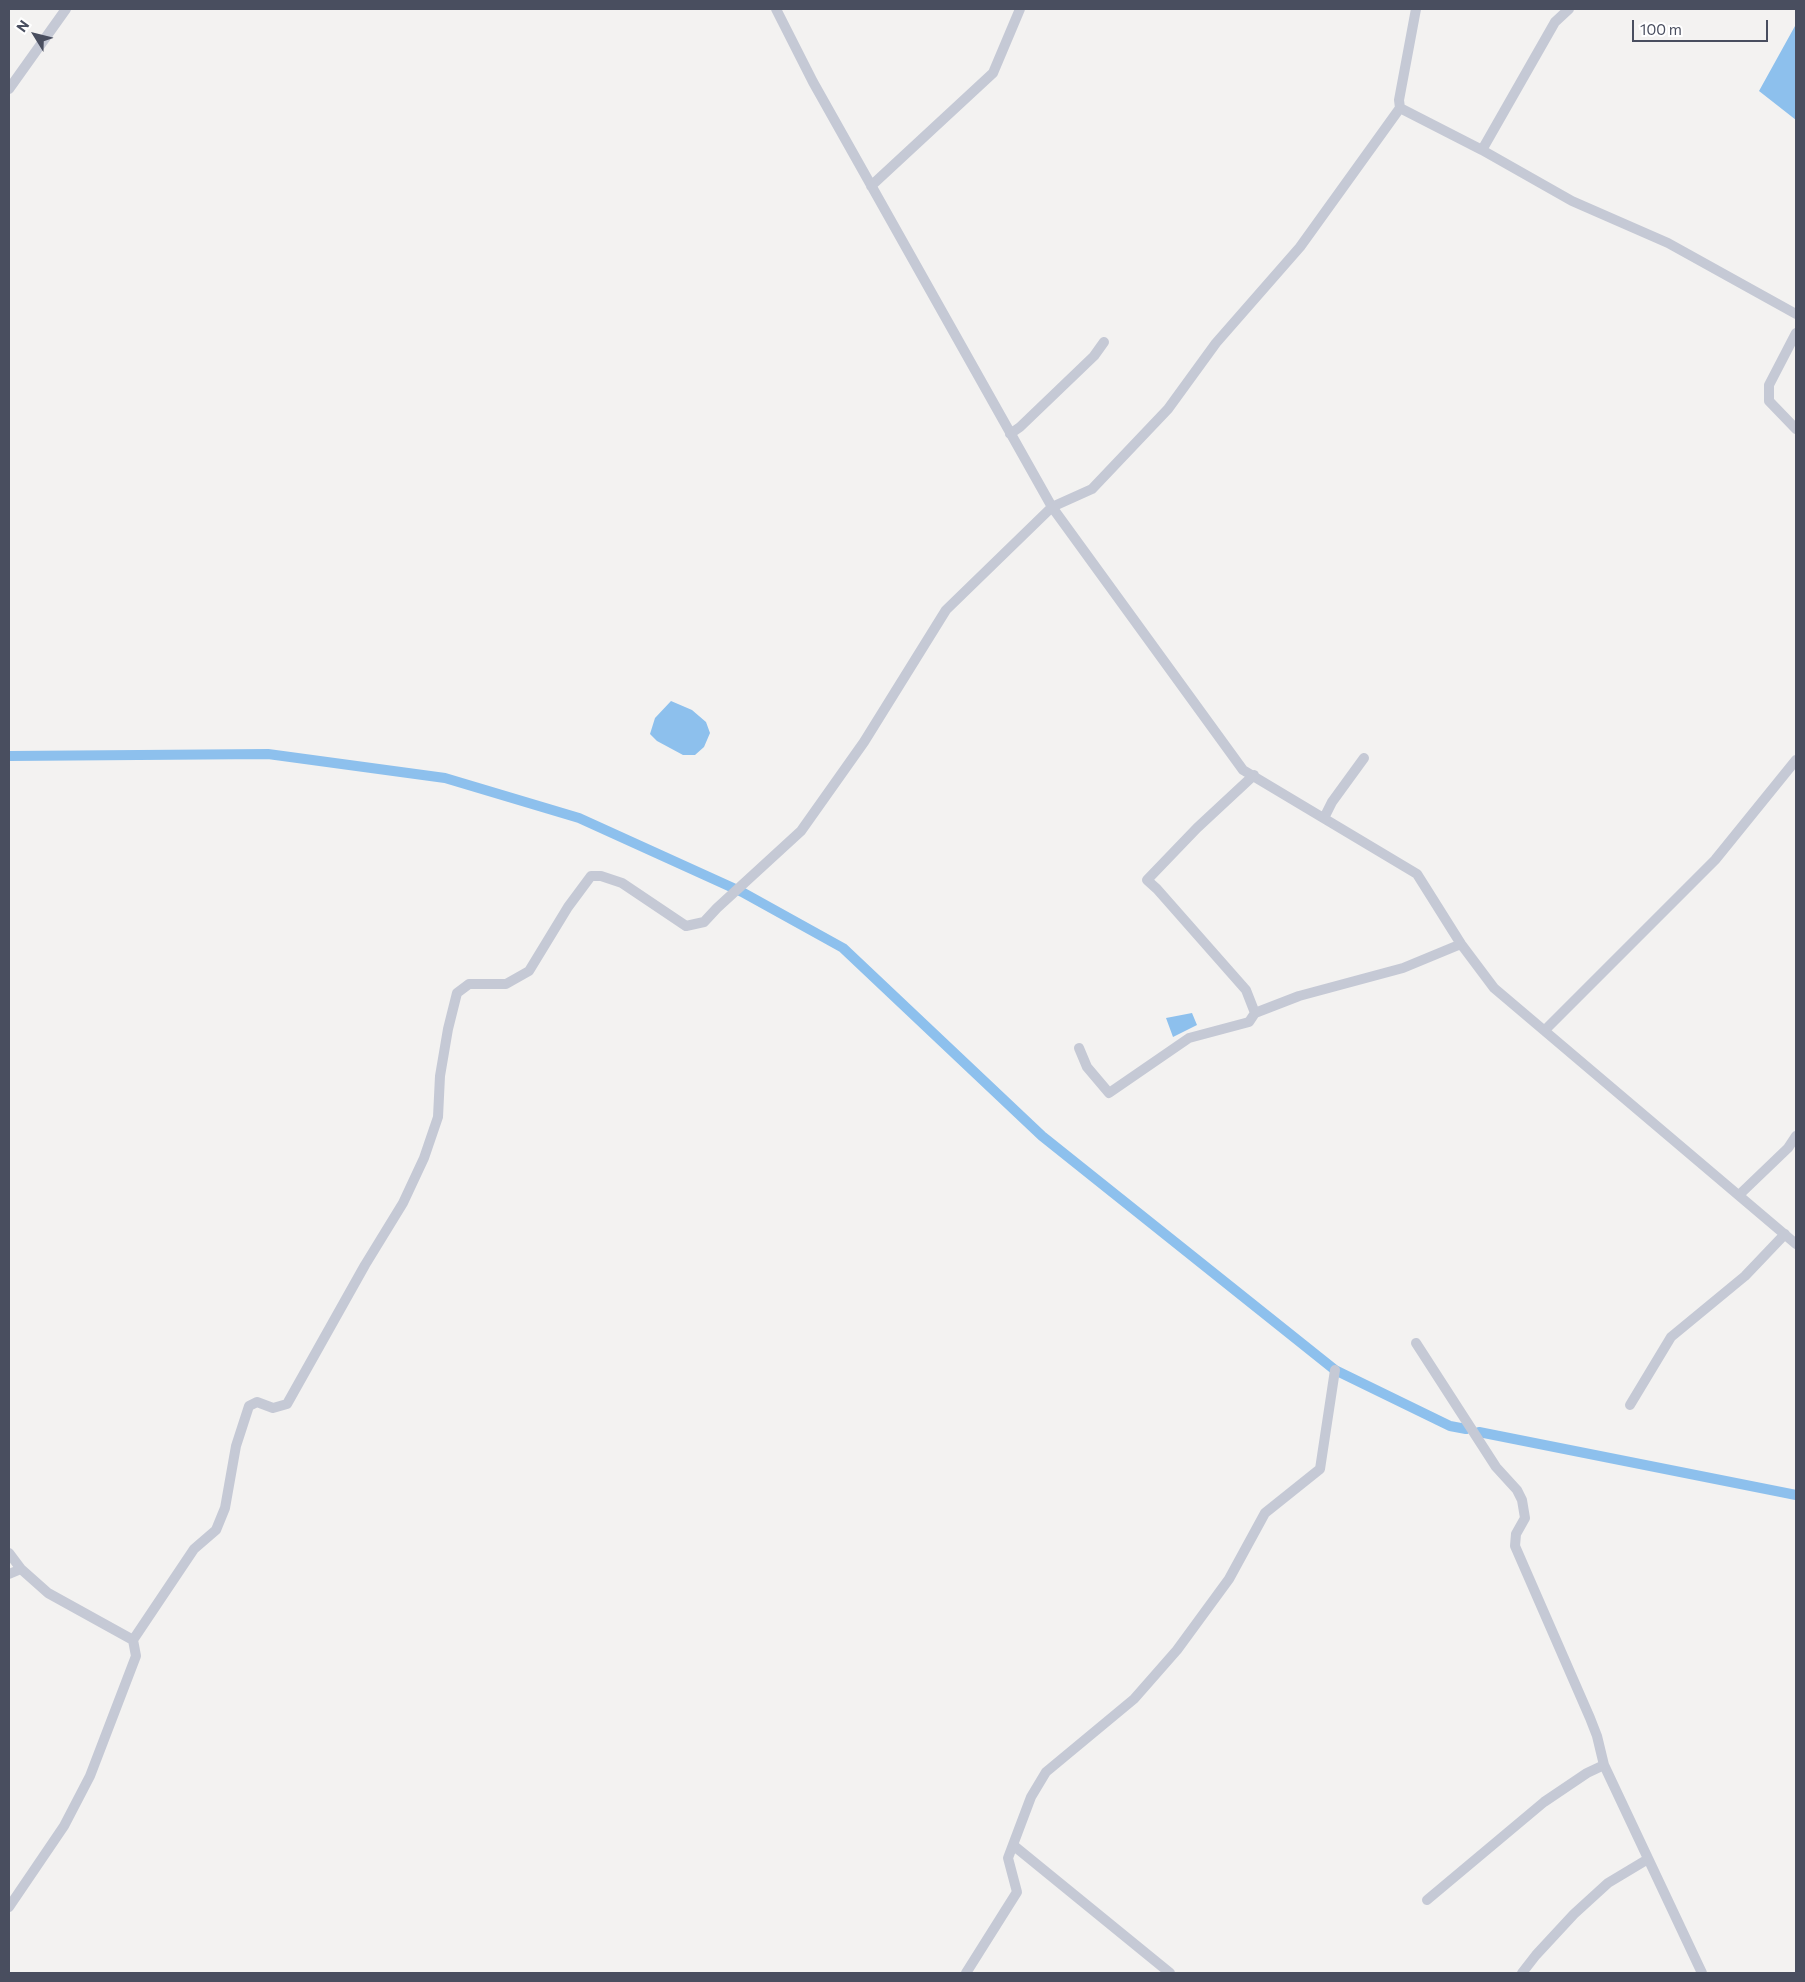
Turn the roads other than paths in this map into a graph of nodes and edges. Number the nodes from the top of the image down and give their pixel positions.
1 (66, 9) edge
2 (776, 9) edge
3 (1020, 9) edge
4 (1416, 9) edge
5 (1569, 9) edge
6 (9, 89) edge
7 (1400, 108) junction
8 (1482, 150) junction
9 (871, 186) junction
10 (1796, 314) edge
11 (1796, 333) edge
12 (1104, 342) dead end
13 (1796, 429) edge
14 (1010, 434) junction
15 (1052, 507) junction
16 (1364, 758) dead end
17 (1796, 760) edge
18 (1254, 775) junction
19 (1324, 818) junction
20 (1461, 944) junction
21 (1255, 1013) junction
22 (1544, 1030) junction
23 (1080, 1048) dead end
24 (1796, 1136) edge
25 (1739, 1195) junction
26 (1785, 1234) junction
27 (1796, 1244) edge
28 (1416, 1343) dead end
29 (1335, 1370) dead end
30 (1630, 1405) dead end
31 (9, 1553) edge
32 (21, 1569) junction
33 (9, 1574) edge
34 (133, 1640) junction
35 (1604, 1765) junction
36 (1013, 1845) junction
37 (1648, 1859) junction
38 (1427, 1900) dead end
39 (9, 1907) edge
40 (966, 1973) edge
41 (1170, 1973) edge
42 (1522, 1973) edge
43 (1702, 1973) edge

1 - 6 street
2 - 9 street
3 - 9 street
4 - 7 street
5 - 8 street
7 - 8 street
7 - 15 street
8 - 10 street
9 - 14 street
11 - 13 street
12 - 14 street
14 - 15 street
15 - 18 street
15 - 34 street
16 - 19 street
17 - 22 street
18 - 19 street
18 - 21 street
19 - 20 street
20 - 21 street
20 - 22 street
21 - 23 street
22 - 25 street
24 - 25 street
25 - 26 street
26 - 27 street
26 - 30 street
28 - 35 street
29 - 36 street
31 - 32 street
32 - 33 street
32 - 34 street
34 - 39 street
35 - 37 street
35 - 38 street
36 - 40 street
36 - 41 street
37 - 42 street
37 - 43 street

